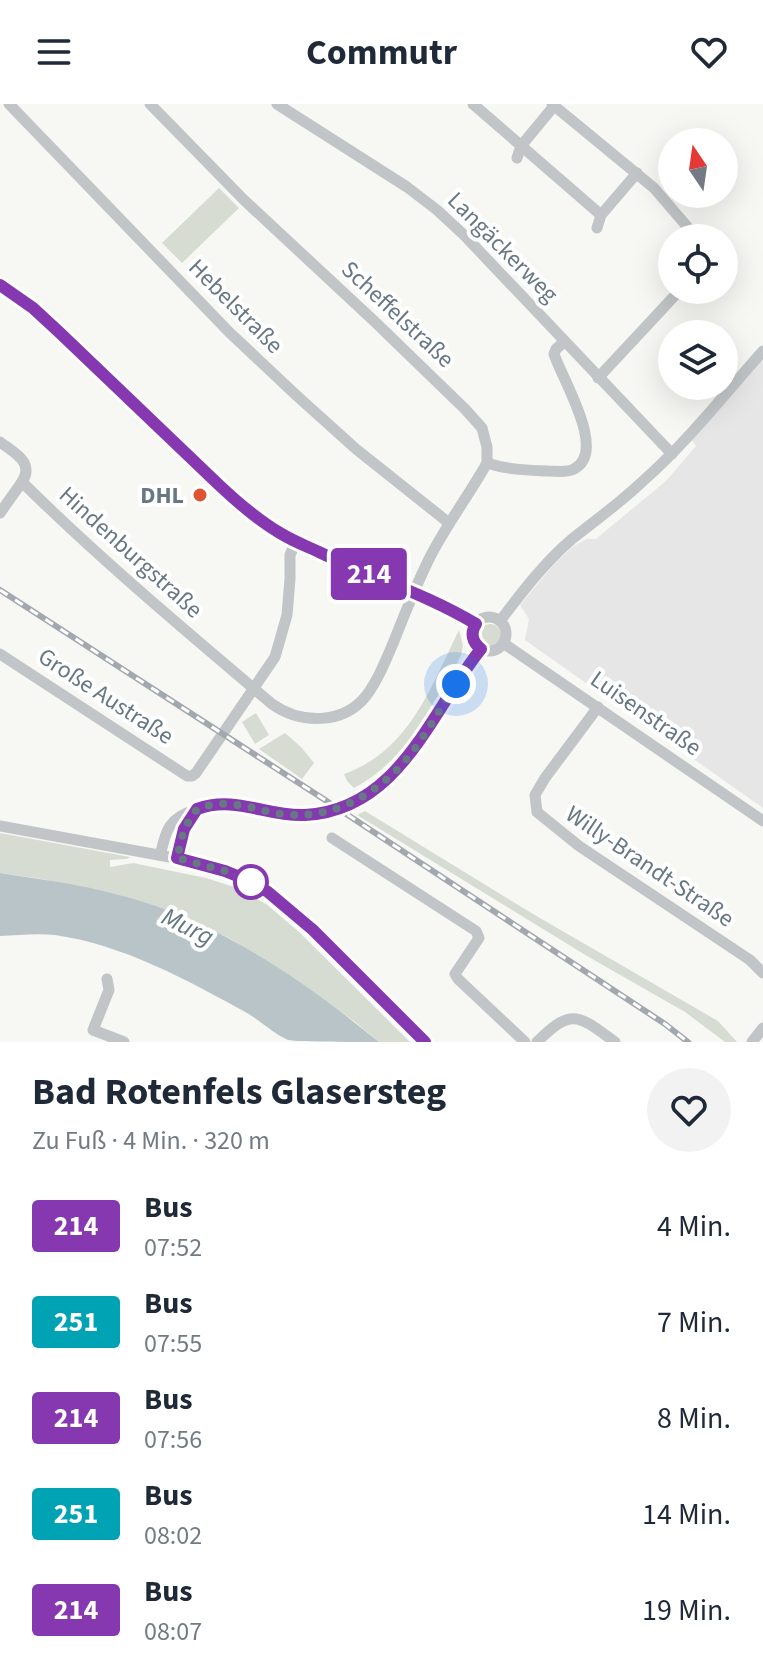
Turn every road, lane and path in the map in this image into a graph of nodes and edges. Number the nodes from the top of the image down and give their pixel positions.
1 (9, 104) edge
2 (150, 104) edge
3 (277, 104) edge
4 (473, 104) edge
5 (553, 105) edge
6 (521, 146) junction
7 (517, 158) dead end
8 (637, 173) junction
9 (601, 215) junction
10 (685, 224) edge
11 (597, 228) dead end
12 (0, 285) edge
13 (667, 304) edge
14 (564, 342) junction
15 (763, 351) edge
16 (598, 378) junction
17 (0, 442) edge
18 (672, 454) junction
19 (487, 463) junction
20 (22, 482) junction
21 (0, 513) edge
22 (449, 523) junction
23 (296, 541) junction
24 (414, 592) junction
25 (500, 621) junction
26 (476, 624) junction
27 (503, 643) junction
28 (481, 649) junction
29 (0, 654) edge
30 (253, 688) junction
31 (598, 707) junction
32 (197, 809) junction
33 (763, 821) edge
34 (0, 826) edge
35 (332, 838) dead end
36 (160, 855) junction
37 (177, 858) junction
38 (763, 973) edge
39 (107, 979) dead end
40 (763, 1028) edge
41 (124, 1042) edge
42 (425, 1042) edge
43 (525, 1042) edge
44 (537, 1042) edge
45 (615, 1042) edge
46 (752, 1042) edge

1 - 22 street, Hebelstraße
2 - 19 street, Scheffelstraße
3 - 14 street, Langäckerweg
4 - 6 street
5 - 6 street
5 - 8 street
6 - 7 street
6 - 9 street
8 - 9 street
8 - 10 street
9 - 11 street
12 - 23 street
13 - 16 street
14 - 16 street, Langäckerweg
14 - 19 street
15 - 18 street
16 - 18 street, Langäckerweg
17 - 20 street, Hindenburgstraße
18 - 25 street
19 - 22 street
20 - 21 street
20 - 30 street, Hindenburgstraße
22 - 24 street
23 - 24 street
23 - 30 street
24 - 26 street
24 - 30 street, Hindenburgstraße
25 - 26 street
25 - 27 street
26 - 28 street
27 - 28 street
27 - 31 street, Luisenstraße
28 - 32 street
29 - 30 street, Große Austraße
31 - 33 street, Luisenstraße
31 - 38 street, Willy-Brandt-Straße
32 - 36 street
32 - 37 street
34 - 36 street
35 - 43 street
36 - 37 street
37 - 42 street
39 - 41 street
40 - 46 street
44 - 45 street

